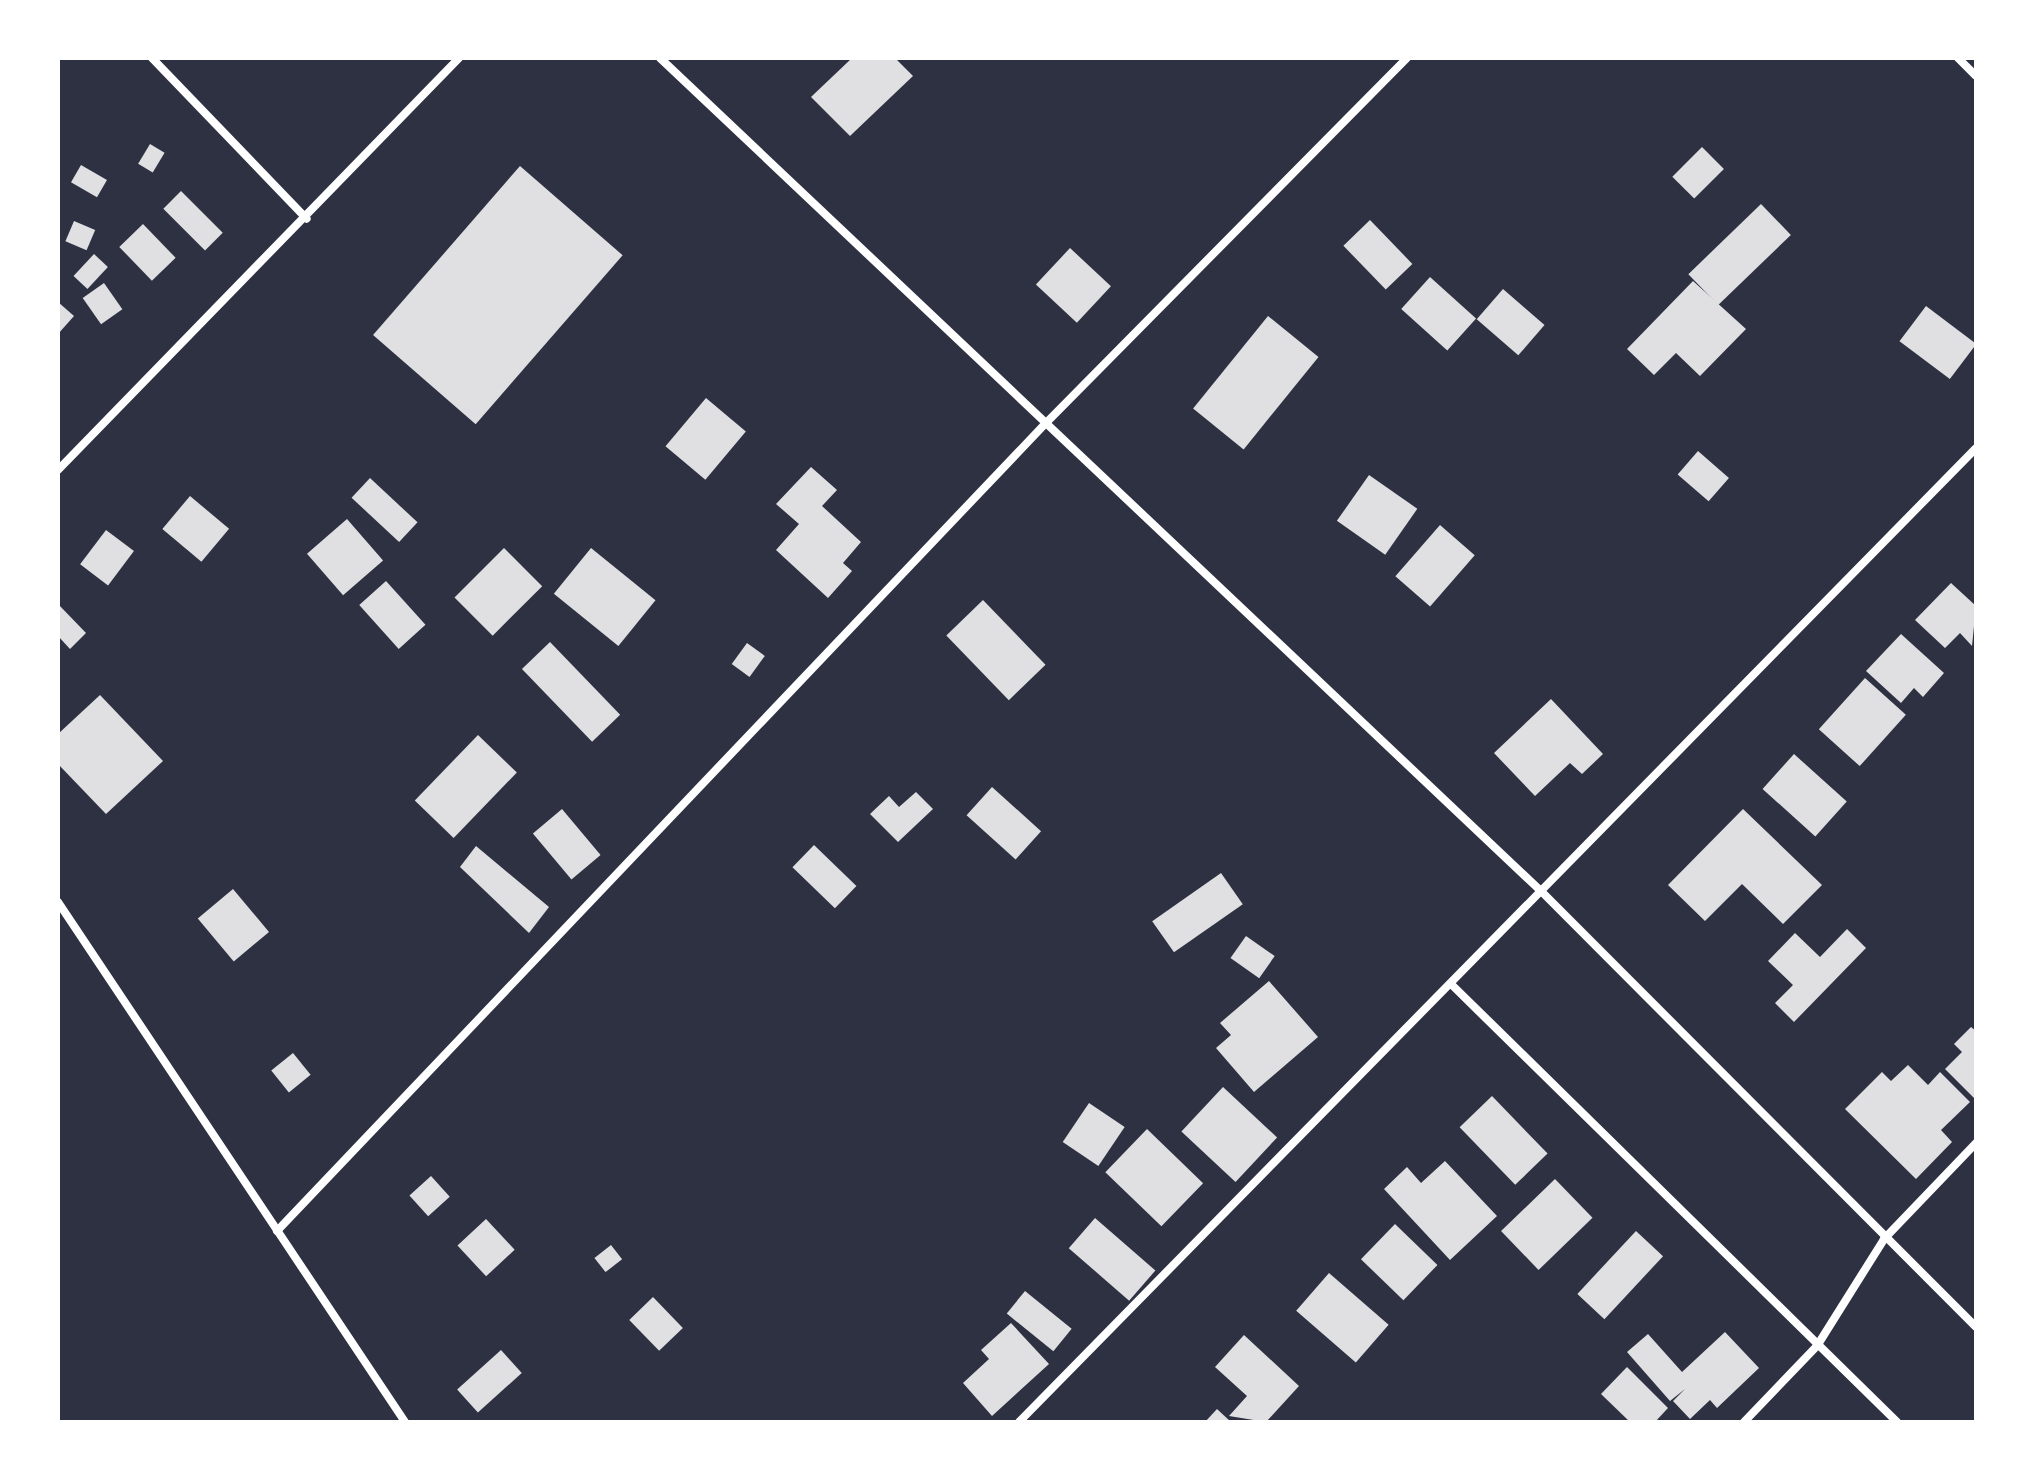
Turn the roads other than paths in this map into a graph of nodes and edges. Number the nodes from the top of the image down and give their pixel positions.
1 (152, 58) edge
2 (459, 58) edge
3 (660, 58) edge
4 (1407, 58) edge
5 (1958, 58) edge
6 (1976, 76) edge
7 (307, 219) junction
8 (1046, 423) junction
9 (1976, 448) edge
10 (58, 470) edge
11 (1542, 892) junction
12 (58, 902) edge
13 (1451, 984) junction
14 (1976, 1143) edge
15 (277, 1231) junction
16 (1884, 1239) junction
17 (1976, 1327) edge
18 (1817, 1346) junction
19 (405, 1422) edge
20 (1019, 1422) edge
21 (1744, 1422) edge
22 (1897, 1422) edge

1 - 7 street
2 - 7 street
3 - 8 street
4 - 8 street
5 - 6 street
7 - 10 street
8 - 11 street
8 - 15 street
9 - 11 street
11 - 13 street
11 - 16 street
12 - 15 street
13 - 18 street
13 - 20 street
14 - 16 street
15 - 19 street
16 - 17 street
16 - 18 street
18 - 21 street
18 - 22 street

